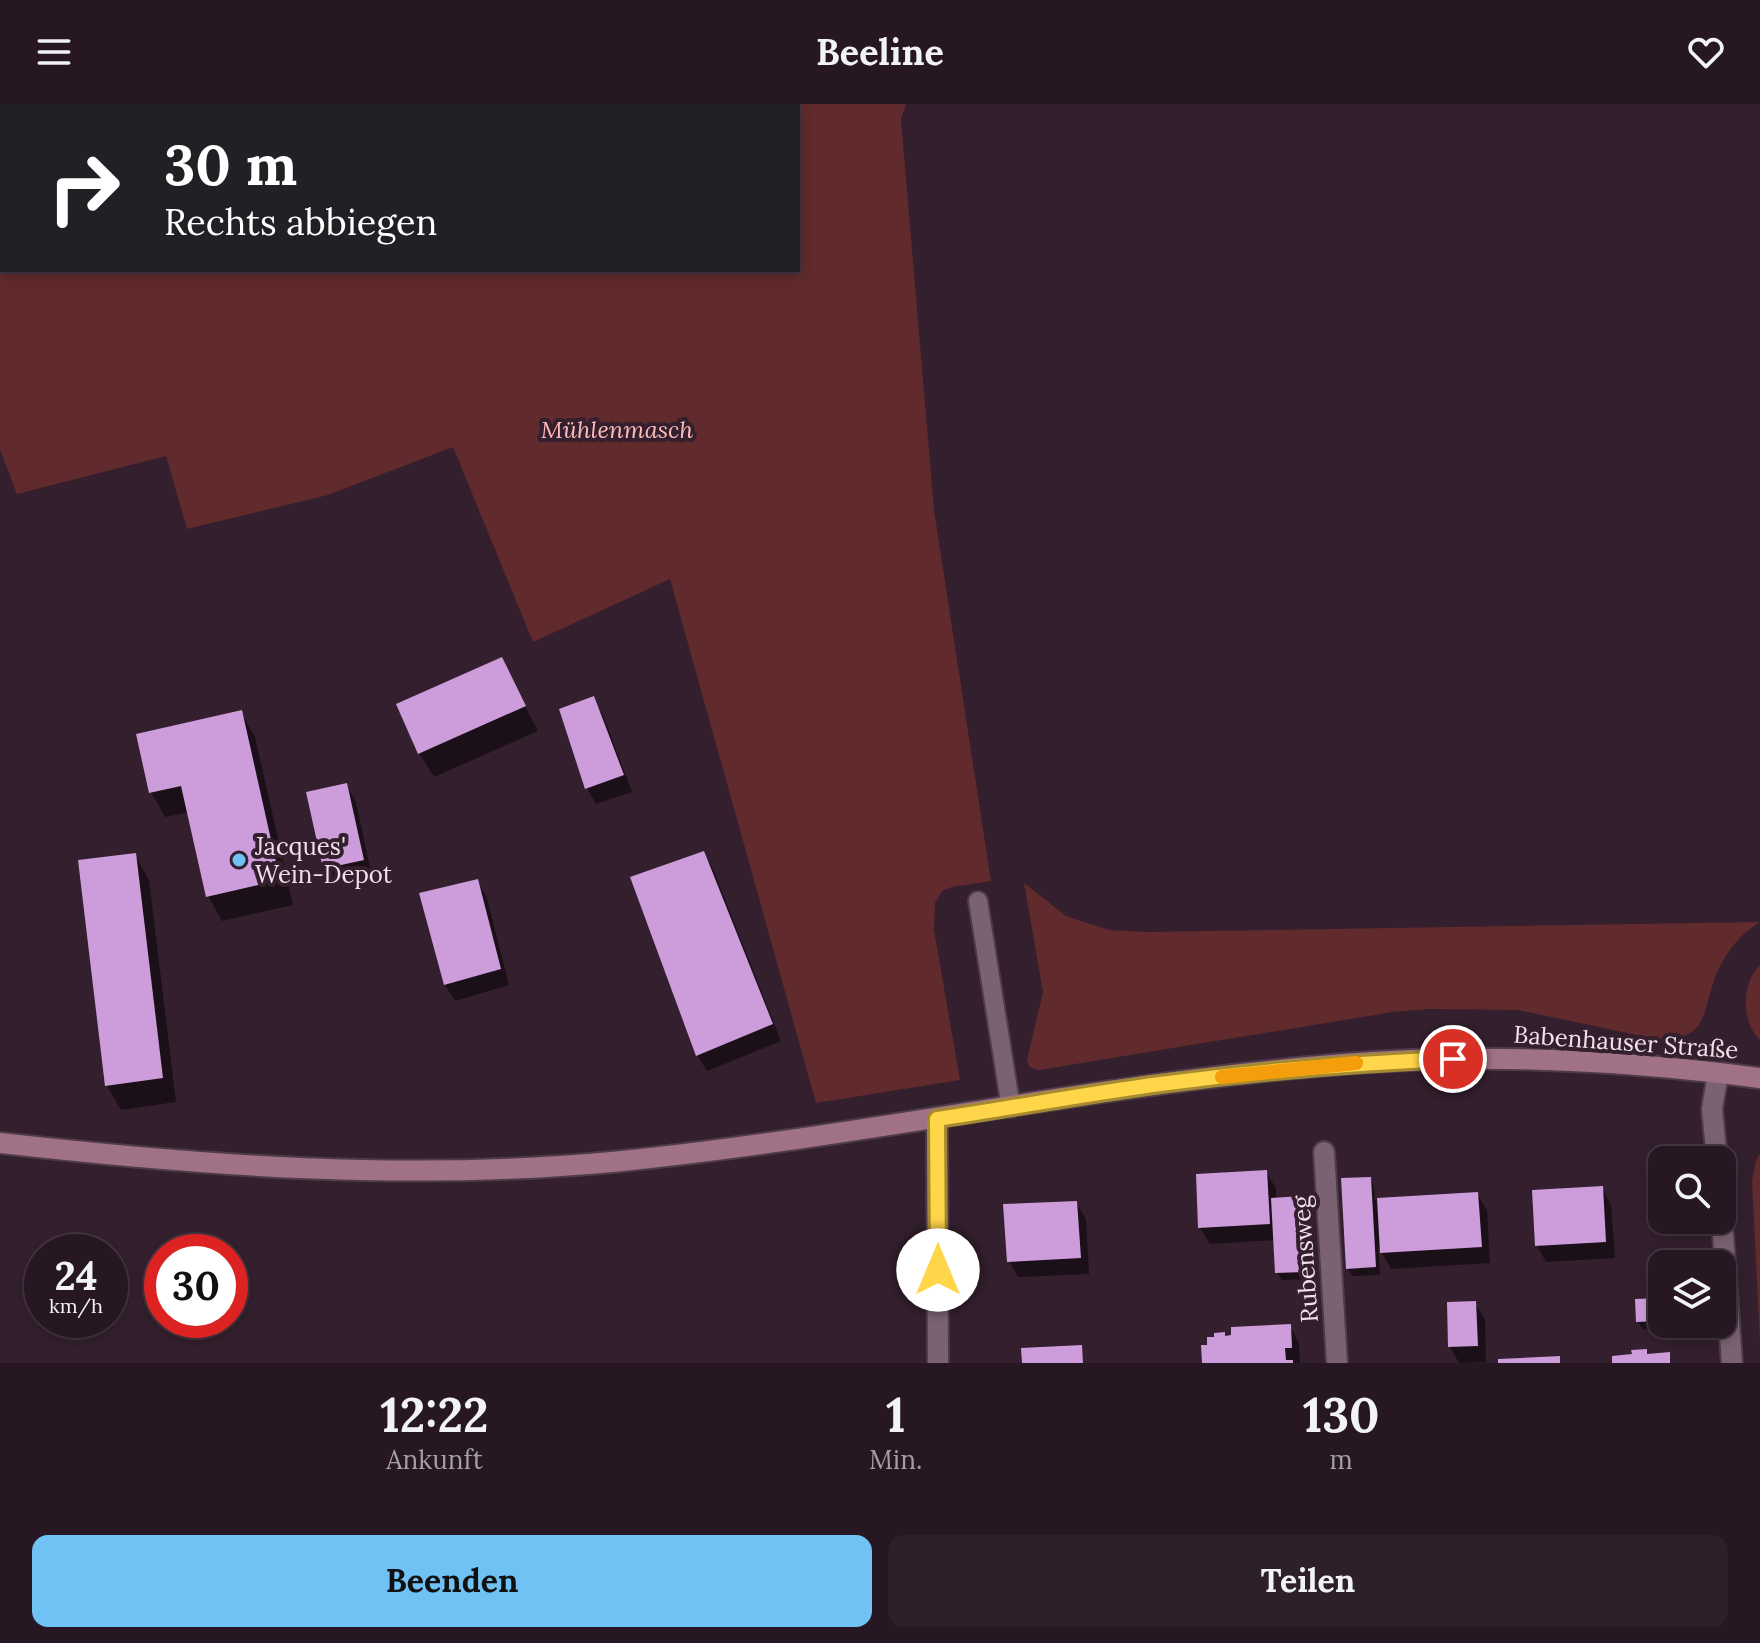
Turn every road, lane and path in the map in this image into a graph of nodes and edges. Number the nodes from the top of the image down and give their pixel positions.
1 (978, 901) dead end
2 (1718, 1073) junction
3 (1760, 1078) edge
4 (1011, 1108) junction
5 (937, 1119) junction
6 (0, 1143) edge
7 (1716, 1146) edge
8 (1324, 1152) dead end
9 (1723, 1234) edge
10 (938, 1363) edge
11 (1337, 1363) edge
12 (1732, 1363) edge

1 - 4 lane
2 - 3 main road, Babenhauser Straße
2 - 4 main road, Babenhauser Straße
2 - 7 street
4 - 5 main road, Babenhauser Straße
5 - 6 main road, Babenhauser Straße
5 - 10 street
8 - 11 street, Rubensweg
9 - 12 street

